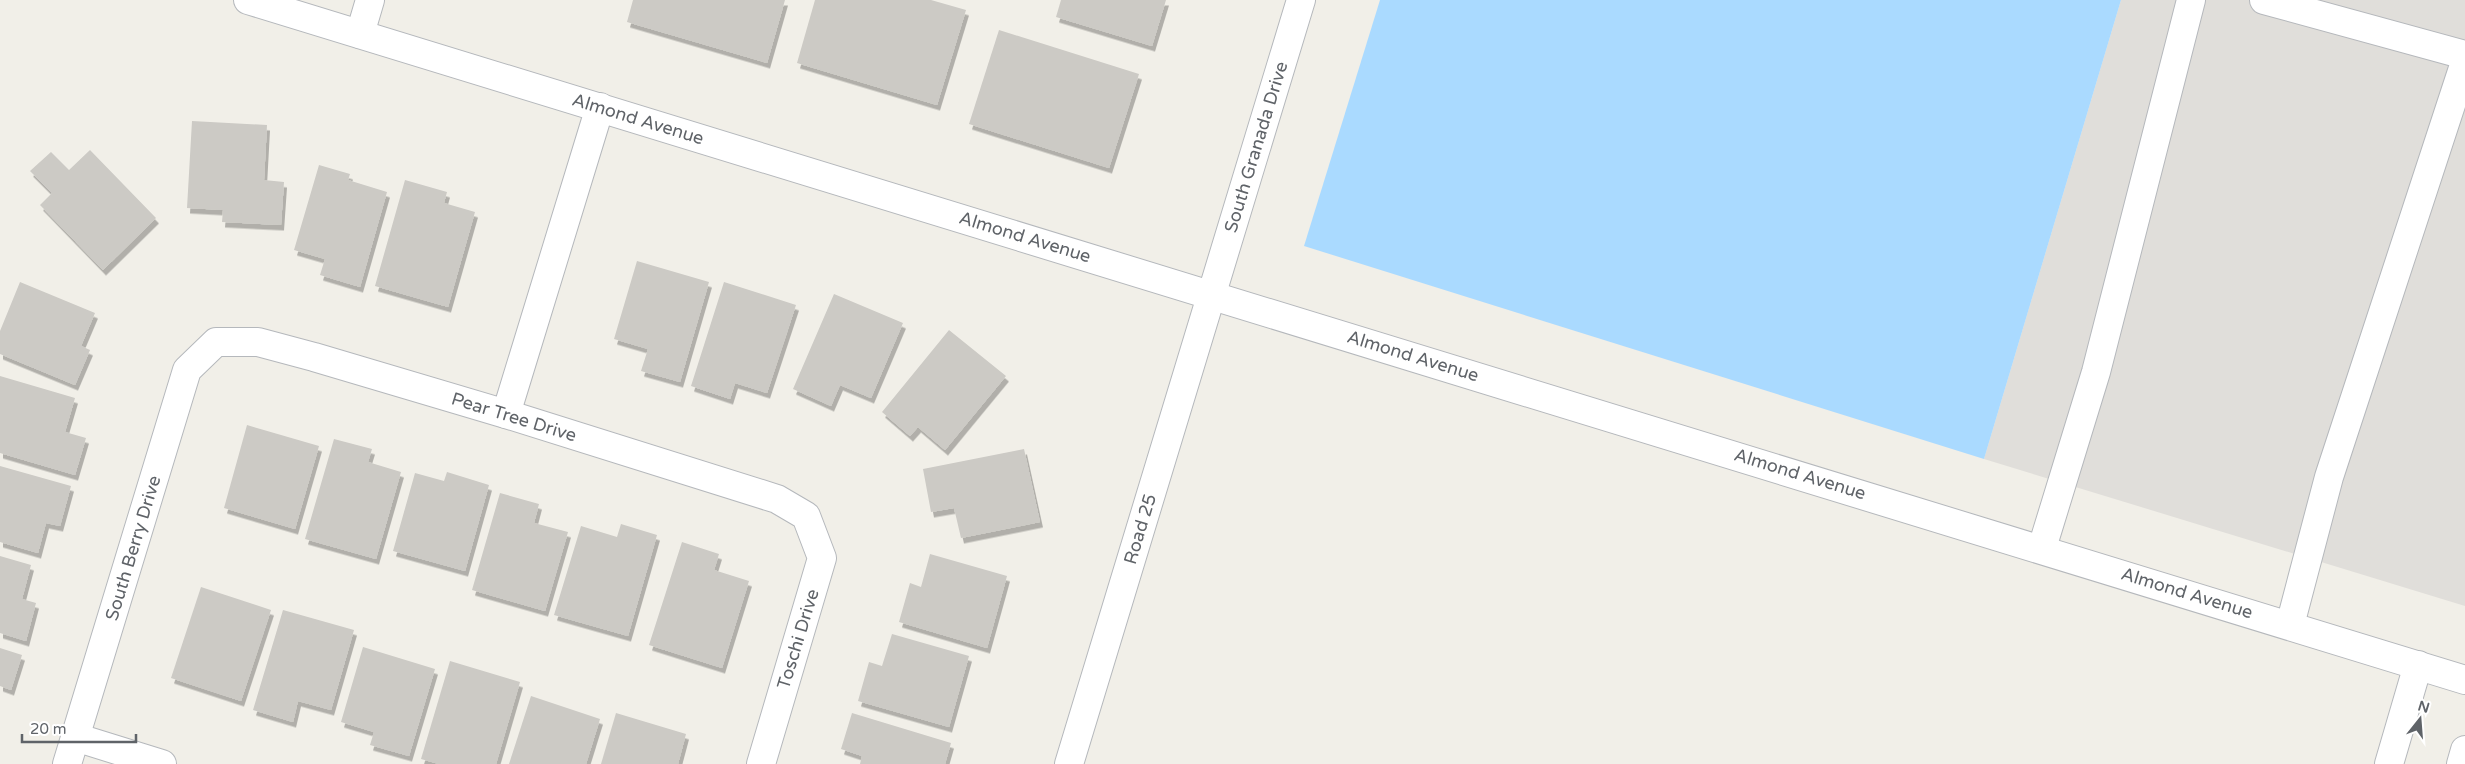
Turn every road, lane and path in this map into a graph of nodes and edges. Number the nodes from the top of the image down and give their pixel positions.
1 (248, 0) edge
2 (370, 0) edge
3 (1301, 0) edge
4 (2191, 0) edge
5 (2264, 0) edge
6 (360, 34) junction
7 (2465, 55) edge
8 (2465, 62) edge
9 (600, 107) junction
10 (1211, 294) junction
11 (216, 342) joint
12 (506, 414) junction
13 (806, 516) joint
14 (2042, 548) junction
15 (2290, 625) junction
16 (2418, 665) junction
17 (2465, 680) edge
18 (75, 737) junction
19 (2465, 750) edge
20 (67, 764) edge
21 (162, 764) edge
22 (761, 764) edge
23 (1069, 764) edge
24 (2389, 764) edge
25 (2461, 764) edge

1 - 6 street, Almond Avenue
2 - 6 street
3 - 10 street, South Granada Drive
4 - 14 street
5 - 7 street
6 - 9 street, Almond Avenue
8 - 15 street
9 - 10 street, Almond Avenue
9 - 12 street
10 - 14 street, Almond Avenue
10 - 23 street, Road 25
11 - 12 street, Pear Tree Drive
11 - 18 street, South Berry Drive
12 - 13 street, Pear Tree Drive
13 - 22 street, Toschi Drive
14 - 15 street, Almond Avenue
15 - 16 street, Almond Avenue
16 - 17 street, Almond Avenue
16 - 24 street
18 - 20 street, South Berry Drive
18 - 21 street
19 - 25 street

